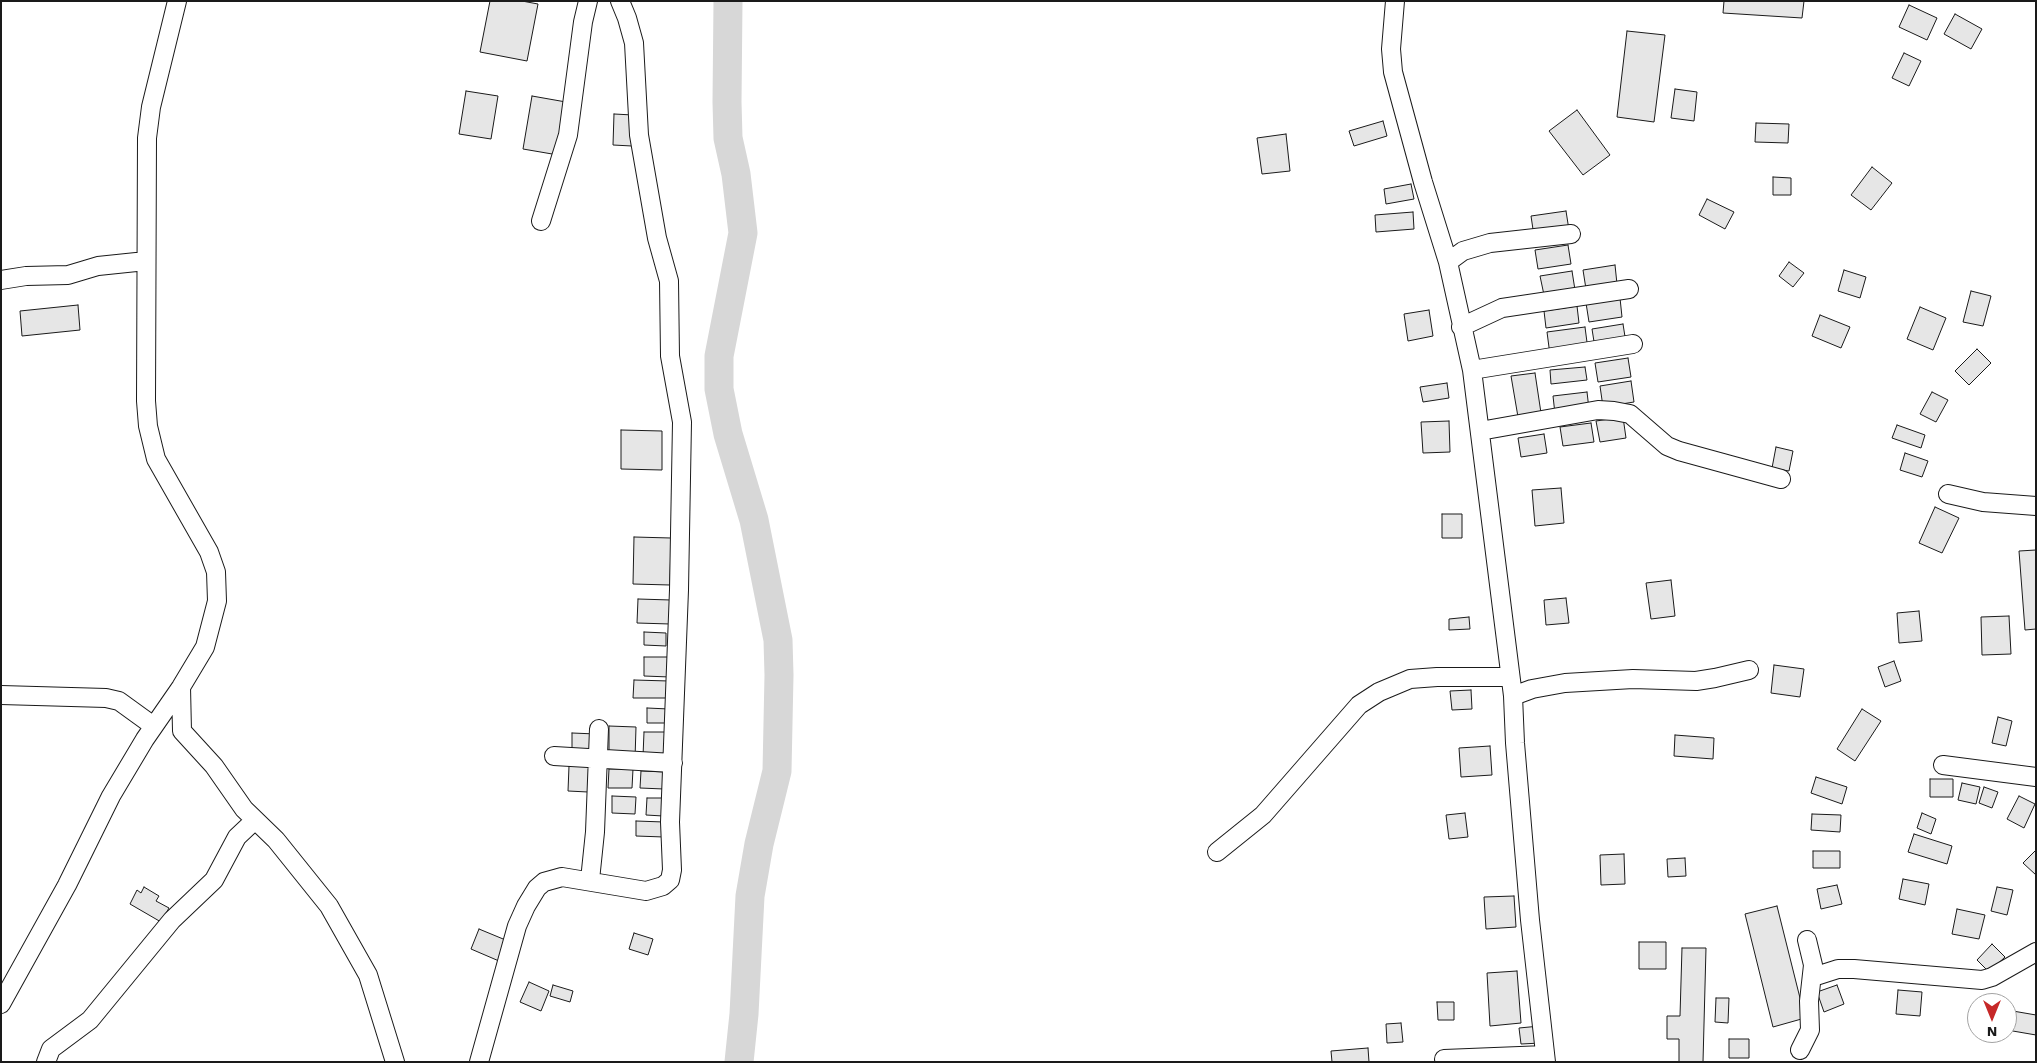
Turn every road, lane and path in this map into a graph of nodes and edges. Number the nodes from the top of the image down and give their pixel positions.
1 (177, 1) edge
2 (588, 1) edge
3 (620, 1) edge
4 (1395, 1) edge
5 (541, 221) dead end
6 (1572, 234) dead end
7 (146, 260) junction
8 (1448, 262) junction
9 (1, 280) edge
10 (1629, 288) dead end
11 (1461, 327) junction
12 (1633, 344) dead end
13 (1472, 370) junction
14 (1480, 431) junction
15 (1781, 479) dead end
16 (1948, 494) dead end
17 (2036, 506) edge
18 (1749, 670) dead end
19 (1510, 677) junction
20 (181, 687) junction
21 (1, 696) edge
22 (1513, 696) junction
23 (155, 725) junction
24 (599, 729) dead end
25 (182, 731) junction
26 (554, 756) dead end
27 (598, 760) junction
28 (673, 763) junction
29 (1943, 765) dead end
30 (2036, 777) edge
31 (254, 821) junction
32 (1217, 852) dead end
33 (590, 880) junction
34 (1807, 940) dead end
35 (2036, 952) edge
36 (1813, 977) junction
37 (1, 1004) edge
38 (1800, 1050) dead end
39 (1546, 1058) edge
40 (1444, 1059) dead end
41 (46, 1062) edge
42 (395, 1062) edge
43 (479, 1062) edge

1 - 7 street
2 - 5 street
3 - 28 street
4 - 8 street
6 - 8 street
7 - 9 street
7 - 20 street
8 - 11 street
10 - 11 street
11 - 13 street
12 - 13 street
13 - 14 street
14 - 15 street
14 - 19 street
16 - 17 street
18 - 22 street
19 - 22 street
19 - 32 street
20 - 23 street
20 - 25 street
21 - 23 street
22 - 39 street
23 - 25 street
23 - 37 street
24 - 27 street
25 - 31 street
26 - 27 street
27 - 28 street
27 - 33 street
28 - 33 street
29 - 30 street
31 - 41 street
31 - 42 street
33 - 43 street
34 - 36 street
35 - 36 street
36 - 38 street
39 - 40 street

